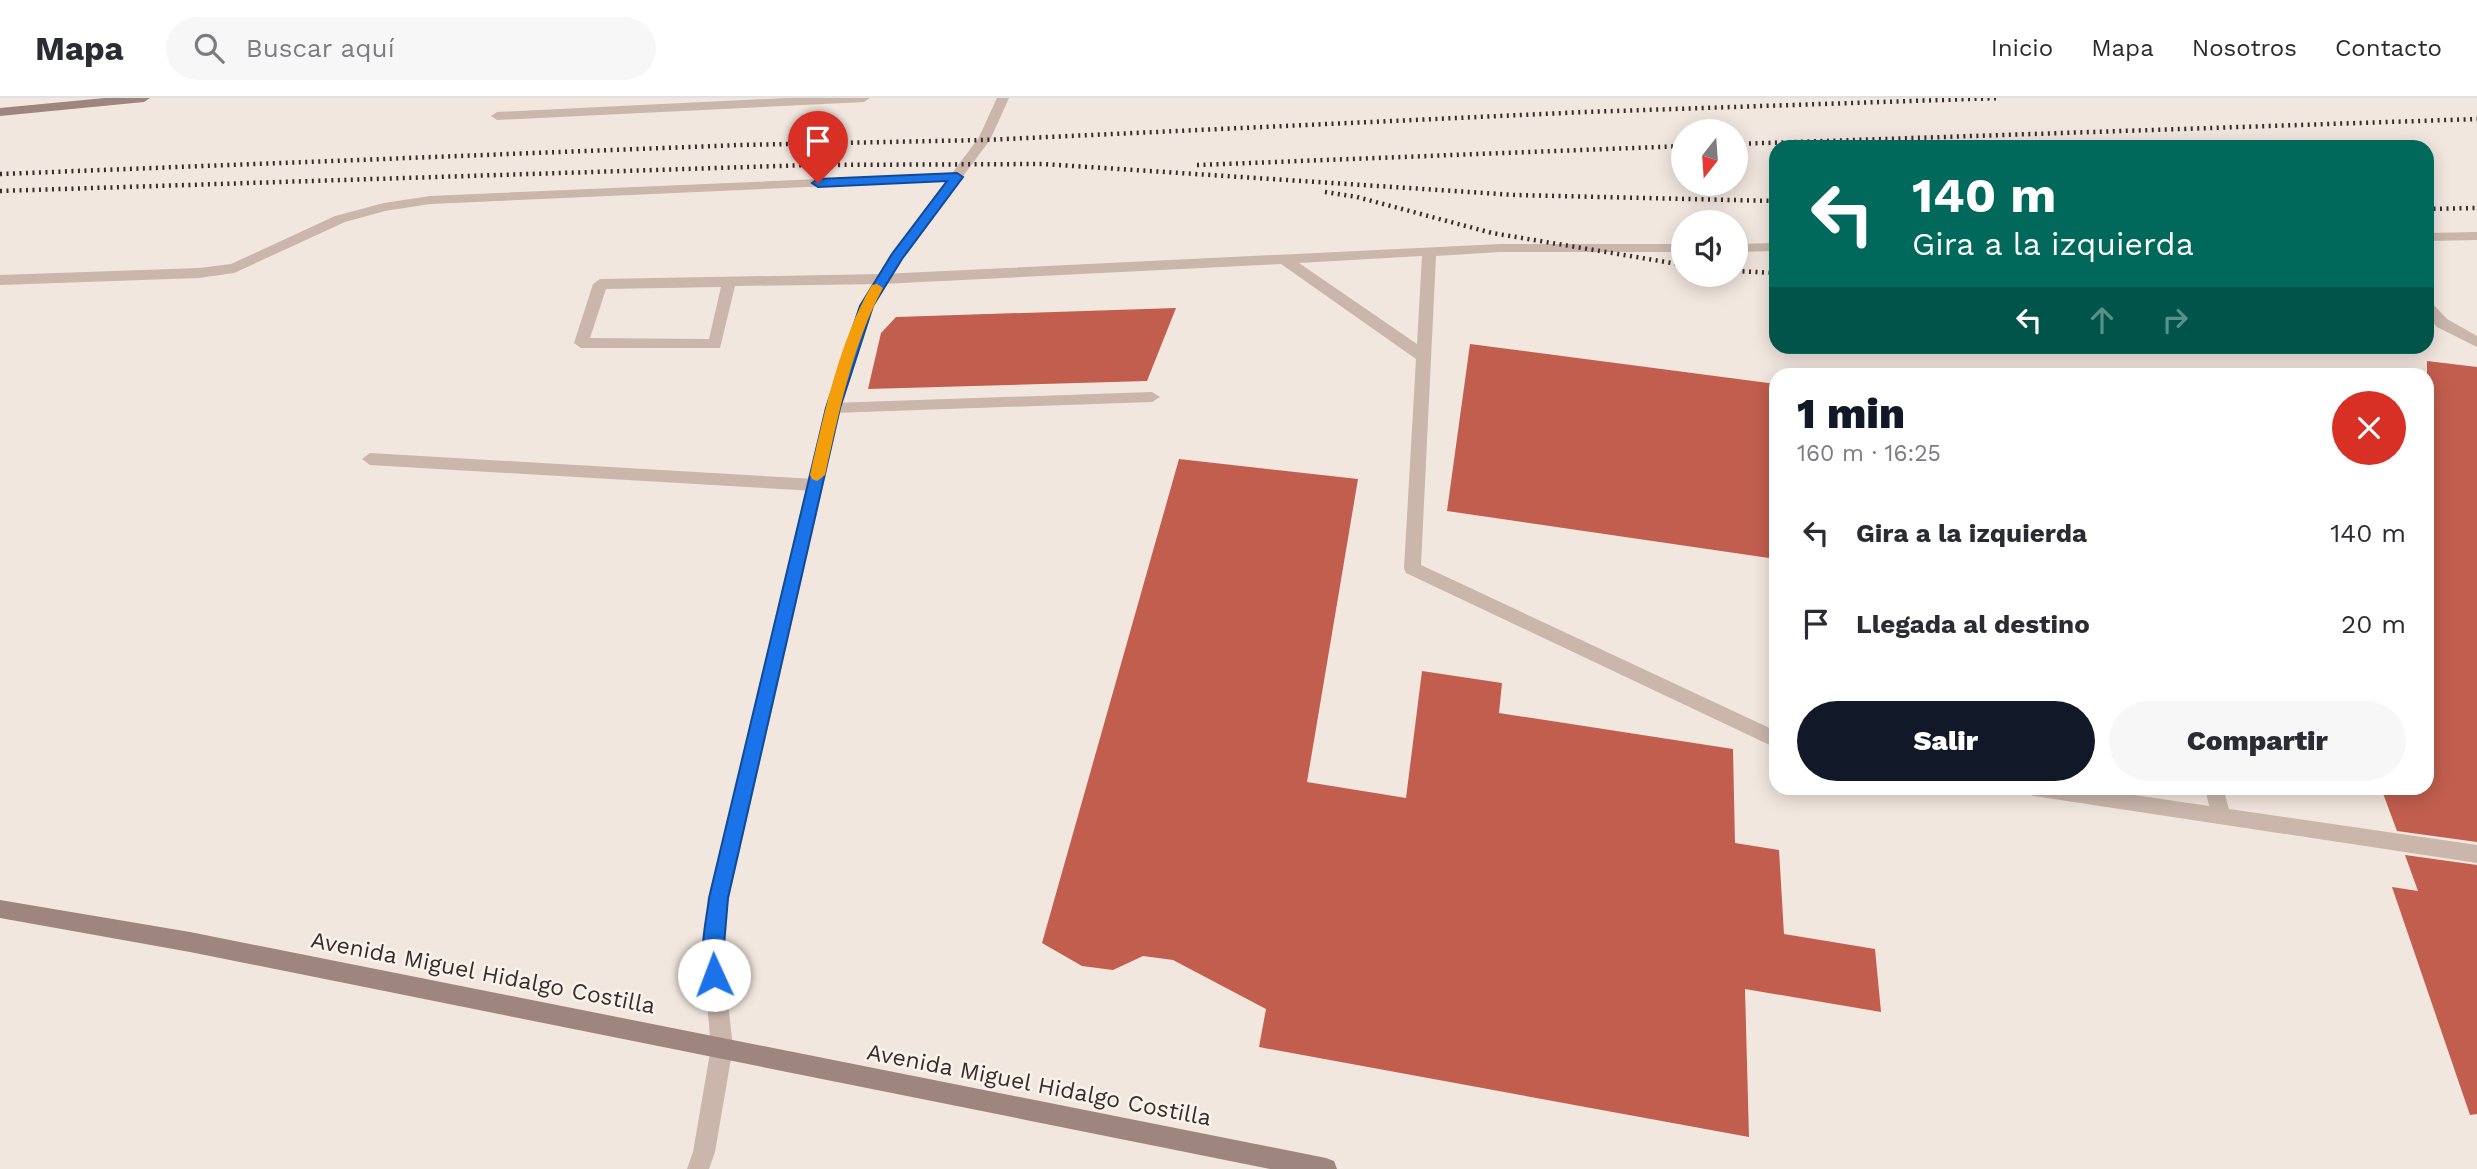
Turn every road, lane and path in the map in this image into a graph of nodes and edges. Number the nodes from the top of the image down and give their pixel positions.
1 (144, 98) edge
2 (864, 98) edge
3 (1003, 98) edge
4 (130, 99) edge
5 (0, 112) edge
6 (497, 116) dead end
7 (957, 177) junction
8 (2477, 236) edge
9 (2434, 237) edge
10 (1769, 247) edge
11 (1671, 248) edge
12 (1748, 248) edge
13 (1429, 251) junction
14 (1283, 258) junction
15 (882, 279) junction
16 (0, 280) edge
17 (729, 282) junction
18 (2434, 314) edge
19 (2477, 342) edge
20 (1424, 357) junction
21 (1152, 397) dead end
22 (833, 408) junction
23 (370, 459) dead end
24 (815, 485) junction
25 (1769, 737) edge
26 (2082, 795) edge
27 (2216, 795) edge
28 (2221, 815) junction
29 (2477, 854) edge
30 (0, 909) edge
31 (722, 1047) junction
32 (698, 1169) edge
33 (1326, 1169) edge

1 - 4 main road
2 - 6 street
3 - 7 street
4 - 5 main road
7 - 15 street
7 - 16 street
8 - 9 street
10 - 12 street
11 - 13 street
13 - 14 street
13 - 20 street
14 - 15 street
14 - 20 street
15 - 17 street
15 - 22 street
17 - 17 street
18 - 19 street
20 - 25 street
21 - 22 street
22 - 24 street
23 - 24 street
24 - 31 street
26 - 28 street
27 - 28 street
28 - 29 street
30 - 31 main road, Avenida Miguel Hidalgo Costilla
31 - 32 street
31 - 33 main road, Avenida Miguel Hidalgo Costilla

